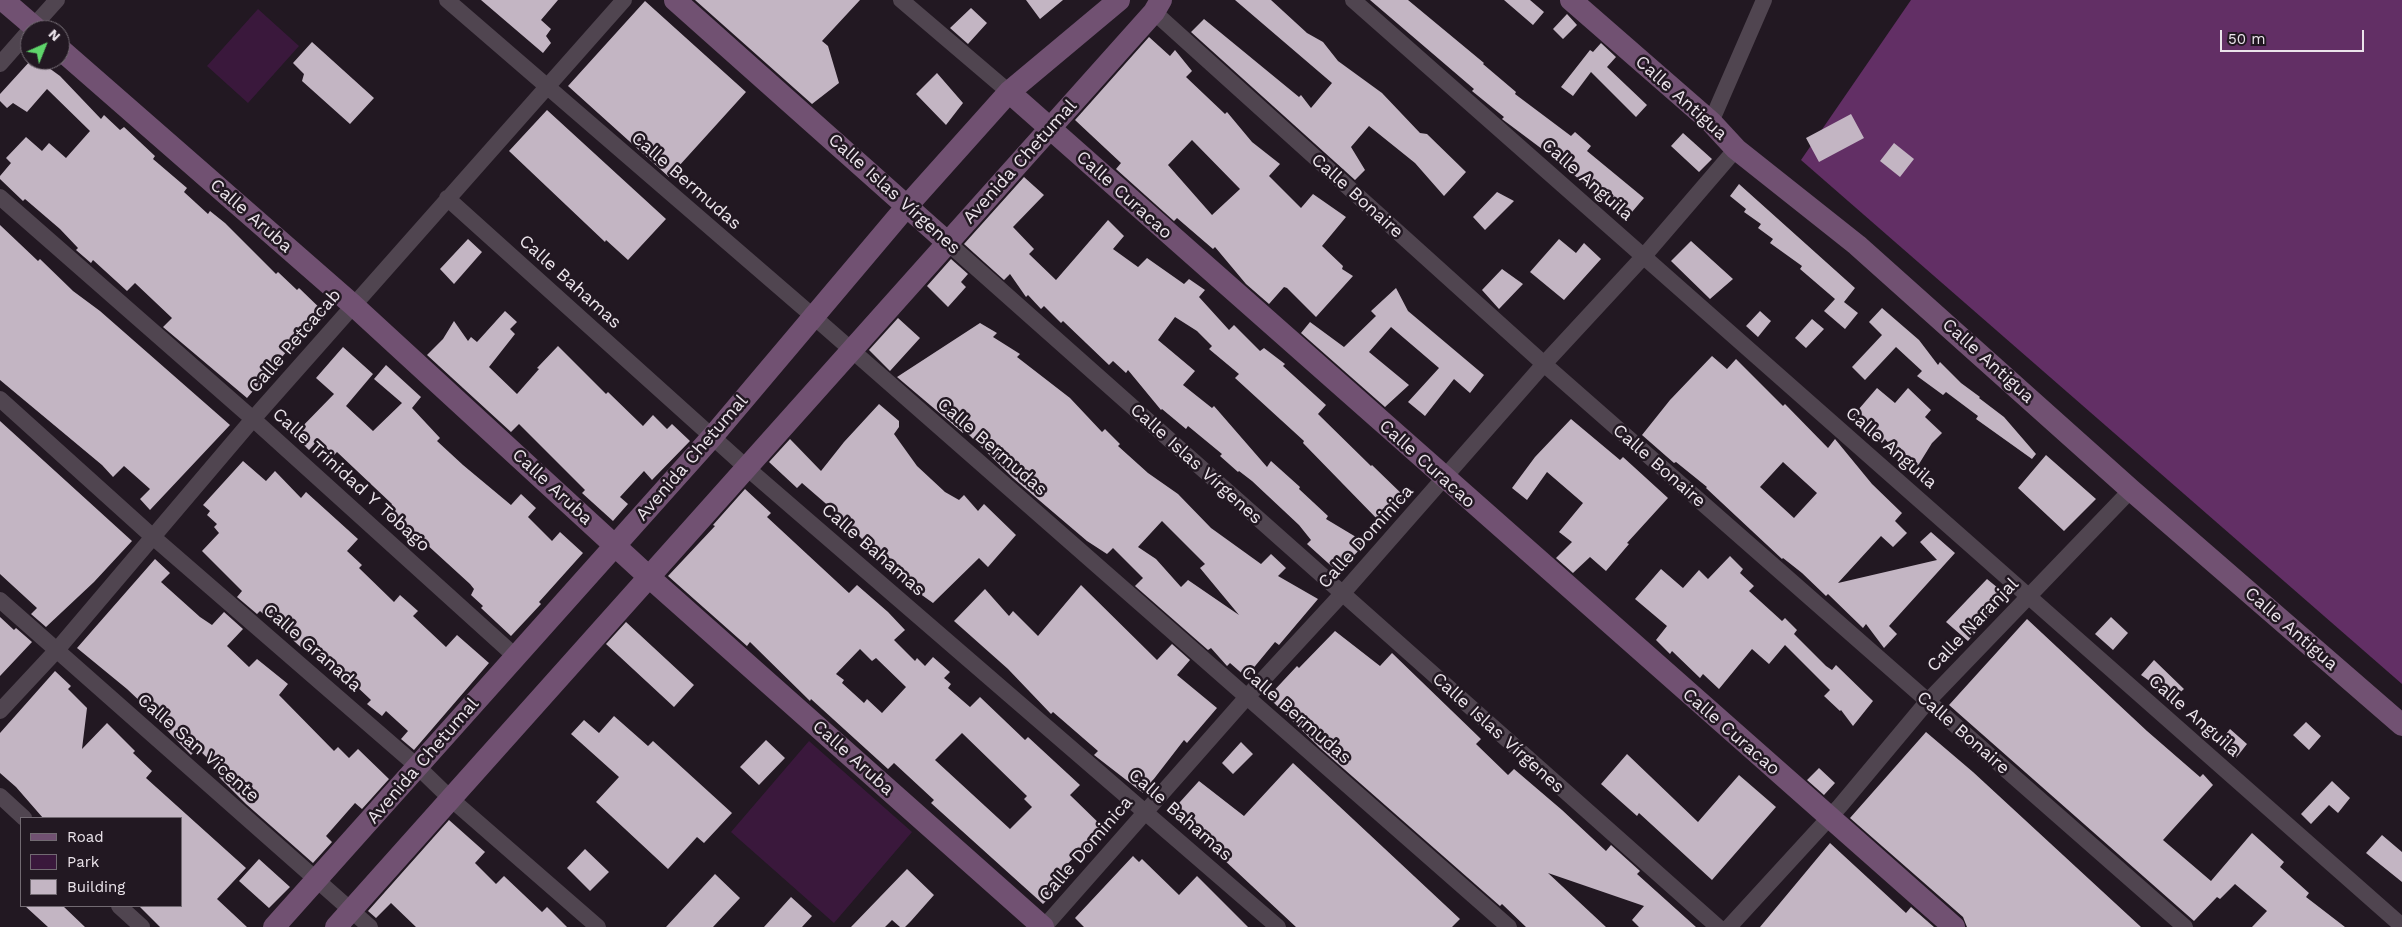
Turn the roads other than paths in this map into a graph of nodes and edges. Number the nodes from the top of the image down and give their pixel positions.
1 (3, 0) edge
2 (57, 0) edge
3 (447, 0) edge
4 (624, 0) edge
5 (675, 0) edge
6 (901, 0) edge
7 (1119, 0) edge
8 (1353, 0) edge
9 (1571, 0) edge
10 (1764, 0) edge
11 (1151, 4) edge
12 (24, 20) edge
13 (40, 20) edge
14 (20, 43) edge
15 (70, 59) edge
16 (0, 64) edge
17 (546, 88) junction
18 (1009, 92) junction
19 (1711, 122) junction
20 (1050, 129) junction
21 (1736, 149) junction
22 (0, 197) edge
23 (447, 198) junction
24 (907, 206) junction
25 (948, 243) junction
26 (1644, 256) junction
27 (353, 305) junction
28 (814, 317) junction
29 (852, 350) junction
30 (1544, 364) junction
31 (0, 398) edge
32 (253, 419) junction
33 (712, 437) junction
34 (747, 468) junction
35 (1444, 478) junction
36 (2131, 490) junction
37 (152, 537) junction
38 (616, 546) junction
39 (649, 577) junction
40 (1342, 594) junction
41 (2028, 596) junction
42 (0, 600) edge
43 (56, 650) junction
44 (516, 656) junction
45 (1246, 698) junction
46 (1927, 702) junction
47 (0, 711) edge
48 (2402, 725) edge
49 (418, 767) junction
50 (0, 796) edge
51 (451, 799) junction
52 (1146, 811) junction
53 (23, 817) edge
54 (1828, 818) junction
55 (318, 880) junction
56 (120, 907) edge
57 (351, 910) junction
58 (2402, 926) edge
59 (142, 927) edge
60 (274, 927) edge
61 (336, 927) edge
62 (370, 927) edge
63 (598, 927) edge
64 (1043, 927) edge
65 (1278, 927) edge
66 (1509, 927) edge
67 (1718, 927) edge
68 (1729, 927) edge
69 (1954, 927) edge
70 (2185, 927) edge

1 - 12 main road
2 - 13 street
3 - 17 street, Calle Bermudas
4 - 17 street, Calle Petcacab
5 - 24 main road, Calle Islas Vírgenes
6 - 18 street, Calle Curacao
7 - 18 main road, Avenida Chetumal
8 - 26 street, Calle Anguila
9 - 19 main road, Calle Antigua
10 - 19 street
11 - 20 main road, Avenida Chetumal
11 - 30 street, Calle Bonaire
14 - 16 street
15 - 27 main road, Calle Aruba
17 - 23 street, Calle Petcacab
17 - 28 street, Calle Bermudas
18 - 20 main road, Calle Curacao
18 - 24 main road, Avenida Chetumal
19 - 21 main road, Calle Antigua
20 - 25 main road, Avenida Chetumal
20 - 35 main road, Calle Curacao
21 - 26 street, Calle Dominica
21 - 36 main road, Calle Antigua
22 - 32 street, Calle Trinidad Y Tobago
23 - 27 street, Calle Petcacab
23 - 33 street, Calle Bahamas
24 - 25 main road, Calle Islas Vírgenes
24 - 28 main road, Avenida Chetumal
25 - 29 main road, Avenida Chetumal
25 - 40 street, Calle Islas Vírgenes
26 - 30 street, Calle Dominica
26 - 41 street, Calle Anguila
27 - 32 street, Calle Petcacab
27 - 38 main road, Calle Aruba
28 - 29 street, Calle Bermudas
28 - 33 main road, Avenida Chetumal
29 - 34 main road, Avenida Chetumal
29 - 45 street, Calle Bermudas
30 - 35 street, Calle Dominica
30 - 46 street, Calle Bonaire
31 - 37 street, Calle Granada
32 - 37 street, Calle Petcacab
32 - 44 street, Calle Trinidad Y Tobago
33 - 34 street, Calle Bahamas
33 - 38 main road, Avenida Chetumal
34 - 39 main road, Avenida Chetumal
34 - 52 street, Calle Bahamas
35 - 40 street, Calle Dominica
35 - 54 main road, Calle Curacao
36 - 41 street, Calle Naranjal
36 - 48 main road, Calle Antigua
37 - 43 street, Calle Petcacab
37 - 49 street, Calle Granada
38 - 39 main road, Calle Aruba
38 - 44 main road, Avenida Chetumal
39 - 51 main road, Avenida Chetumal
39 - 64 main road, Calle Aruba
40 - 45 street, Calle Dominica
40 - 67 street, Calle Islas Vírgenes
41 - 46 street, Calle Naranjal
41 - 58 street, Calle Anguila
42 - 43 street, Calle San Vicente
43 - 47 street, Calle Petcacab
43 - 55 street, Calle San Vicente
44 - 49 main road, Avenida Chetumal
45 - 52 street, Calle Dominica
45 - 66 street, Calle Bermudas
46 - 54 street, Calle Naranjal
46 - 70 street, Calle Bonaire
49 - 51 street, Calle Granada
49 - 55 main road, Avenida Chetumal
50 - 53 street
51 - 57 main road, Avenida Chetumal
51 - 63 street, Calle Granada
52 - 64 street, Calle Dominica
52 - 65 street, Calle Bahamas
54 - 68 street, Calle Naranjal
54 - 69 main road, Calle Curacao
55 - 57 street, Calle San Vicente
55 - 60 main road, Avenida Chetumal
56 - 59 street
57 - 61 main road, Avenida Chetumal
57 - 62 street, Calle San Vicente

